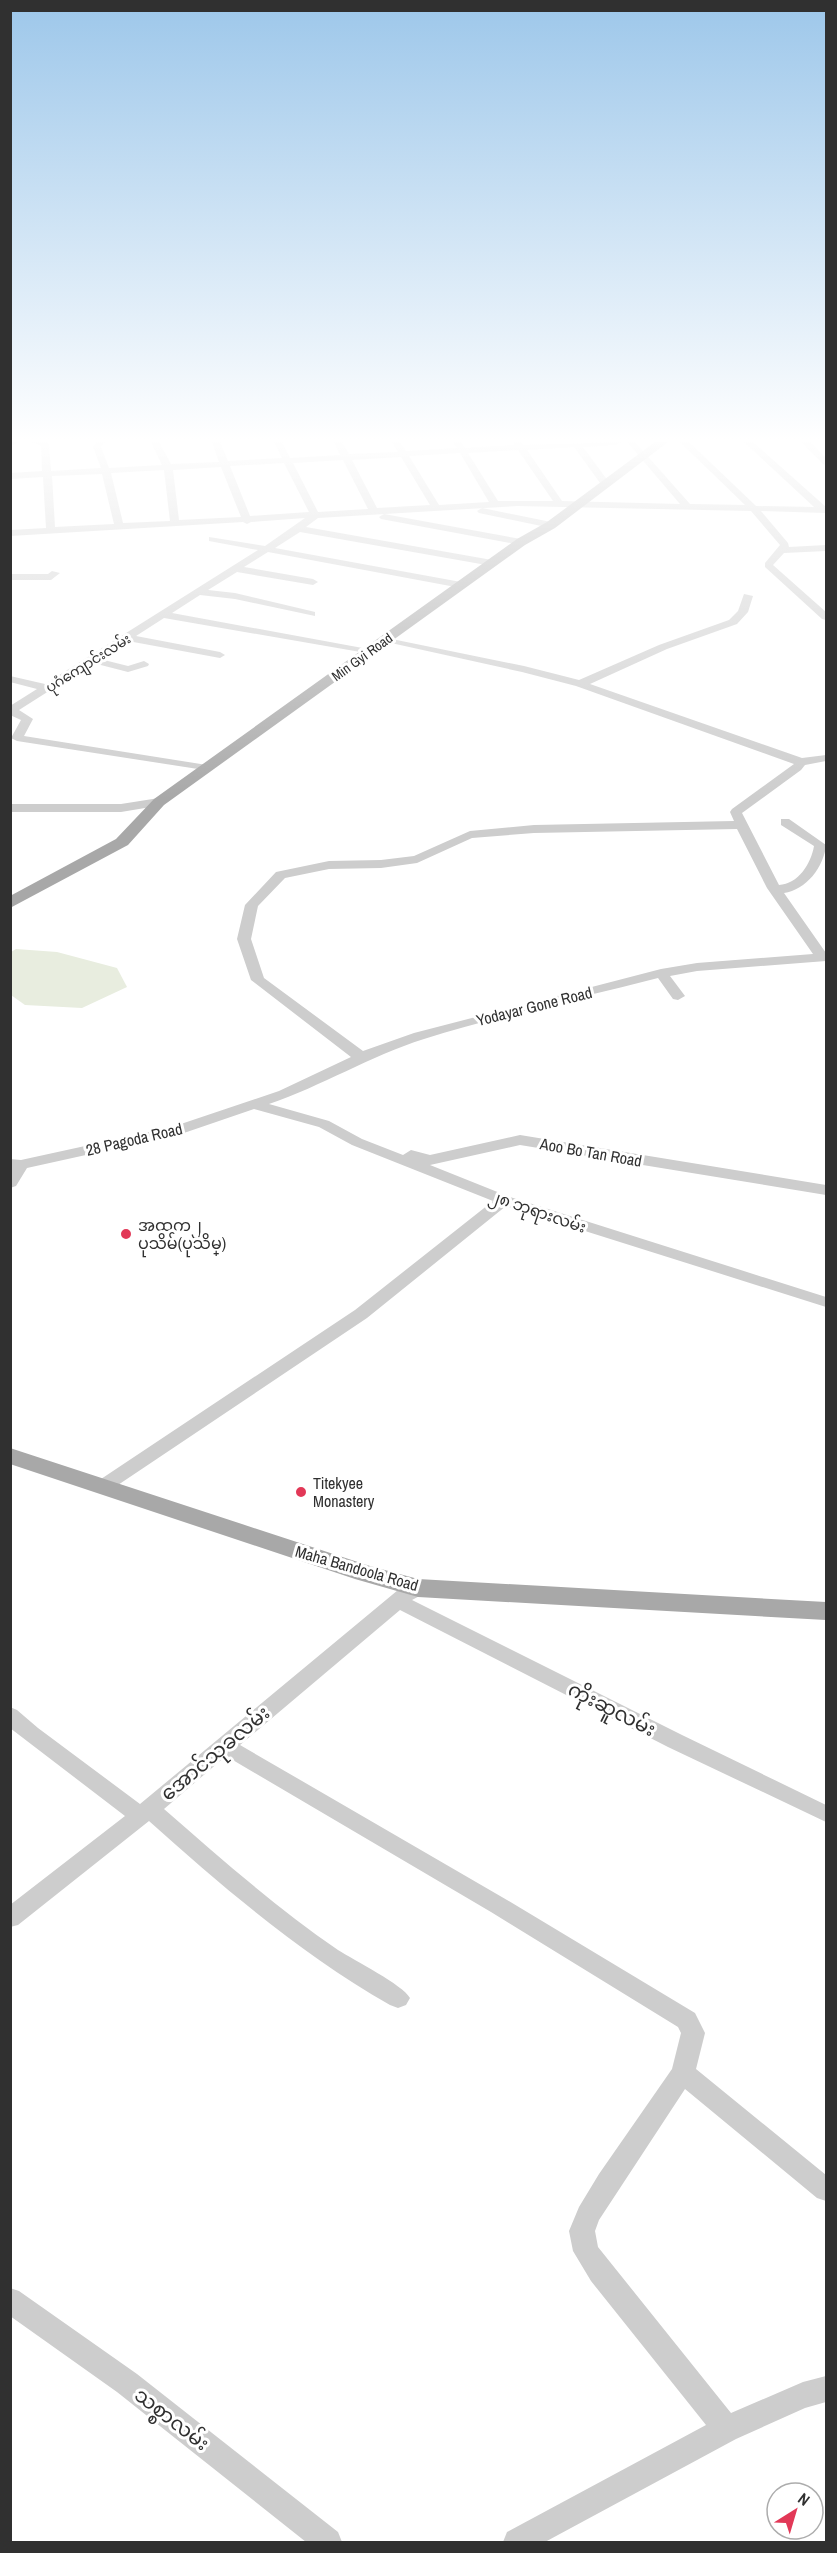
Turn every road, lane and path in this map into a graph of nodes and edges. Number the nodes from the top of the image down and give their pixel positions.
1 (249, 561) edge
2 (337, 561) edge
3 (481, 561) edge
4 (495, 561) edge
5 (771, 561) edge
6 (492, 563) junction
7 (237, 569) junction
8 (54, 573) dead end
9 (10, 577) edge
10 (313, 582) dead end
11 (461, 585) junction
12 (200, 592) junction
13 (748, 596) dead end
14 (311, 614) dead end
15 (165, 615) junction
16 (826, 617) edge
17 (128, 638) junction
18 (386, 639) junction
19 (368, 652) junction
20 (220, 655) dead end
21 (93, 660) junction
22 (144, 664) dead end
23 (10, 679) edge
24 (580, 684) junction
25 (47, 688) junction
26 (11, 711) edge
27 (826, 758) edge
28 (801, 762) junction
29 (207, 769) junction
30 (159, 802) junction
31 (10, 808) edge
32 (785, 822) dead end
33 (740, 825) junction
34 (776, 889) junction
35 (10, 903) edge
36 (824, 957) edge
37 (766, 962) junction
38 (661, 973) junction
39 (772, 978) dead end
40 (678, 996) dead end
41 (361, 1057) junction
42 (255, 1105) junction
43 (357, 1142) junction
44 (16, 1165) edge
45 (10, 1183) edge
46 (826, 1190) edge
47 (504, 1200) junction
48 (826, 1302) edge
49 (10, 1456) edge
50 (10, 1468) edge
51 (102, 1487) junction
52 (407, 1595) junction
53 (826, 1611) edge
54 (826, 1623) edge
55 (10, 1715) edge
56 (224, 1745) junction
57 (144, 1812) junction
58 (826, 1814) edge
59 (10, 1918) edge
60 (398, 1998) dead end
61 (683, 2073) junction
62 (826, 2190) edge
63 (10, 2300) edge
64 (826, 2389) edge
65 (726, 2429) junction
66 (328, 2542) edge
67 (517, 2542) edge

1 - 7 street, ပုဂံကျောင်းလမ်း
2 - 11 street
3 - 6 street
4 - 6 main road, Min Gyi Road
5 - 16 street
6 - 11 main road, Min Gyi Road
7 - 10 street
7 - 12 street, ပုဂံကျောင်းလမ်း
8 - 9 street
11 - 18 main road, Min Gyi Road
12 - 14 street
12 - 15 street, ပုဂံကျောင်းလမ်း
13 - 24 street
15 - 17 street, ပုဂံကျောင်းလမ်း
15 - 19 street
17 - 20 street
17 - 21 street, ပုဂံကျောင်းလမ်း
18 - 19 main road, Min Gyi Road
18 - 24 street
19 - 29 main road, Min Gyi Road
21 - 22 street
21 - 25 street, ပုဂံကျောင်းလမ်း
23 - 25 street
24 - 28 street
25 - 26 street, ပုဂံကျောင်းလမ်း
26 - 29 street
27 - 28 street
28 - 33 street
29 - 30 main road, Min Gyi Road
30 - 31 street
30 - 35 main road, Min Gyi Road
32 - 34 street
33 - 34 street
33 - 41 street
34 - 36 street
36 - 37 street, Yodayar Gone Road
37 - 38 street, Yodayar Gone Road
37 - 39 street
38 - 40 street
38 - 41 street, Yodayar Gone Road
41 - 42 street, Yodayar Gone Road
42 - 43 street, ၂၈ ဘုရားလမ်း
42 - 44 street, 28 Pagoda Road
43 - 46 street, Aoo Bo Tan Road
43 - 47 street, ၂၈ ဘုရားလမ်း
44 - 45 street
47 - 48 street, ၂၈ ဘုရားလမ်း
47 - 51 street
49 - 51 main road, Maha Bandoola Road
50 - 52 main road, Maha Bandoola Road
51 - 52 main road, Maha Bandoola Road
52 - 53 main road, Maha Bandoola Road
52 - 54 main road, Maha Bandoola Road
52 - 56 street, အောင်သုခလမ်း
52 - 58 street, ကိုးဆူလမ်း
55 - 57 street
56 - 57 street, အောင်သုခလမ်း
56 - 61 street
57 - 59 street, အောင်သုခလမ်း
57 - 60 street
61 - 62 street
61 - 65 street
63 - 66 street, သစ္စာလမ်း
64 - 65 street
65 - 67 street

